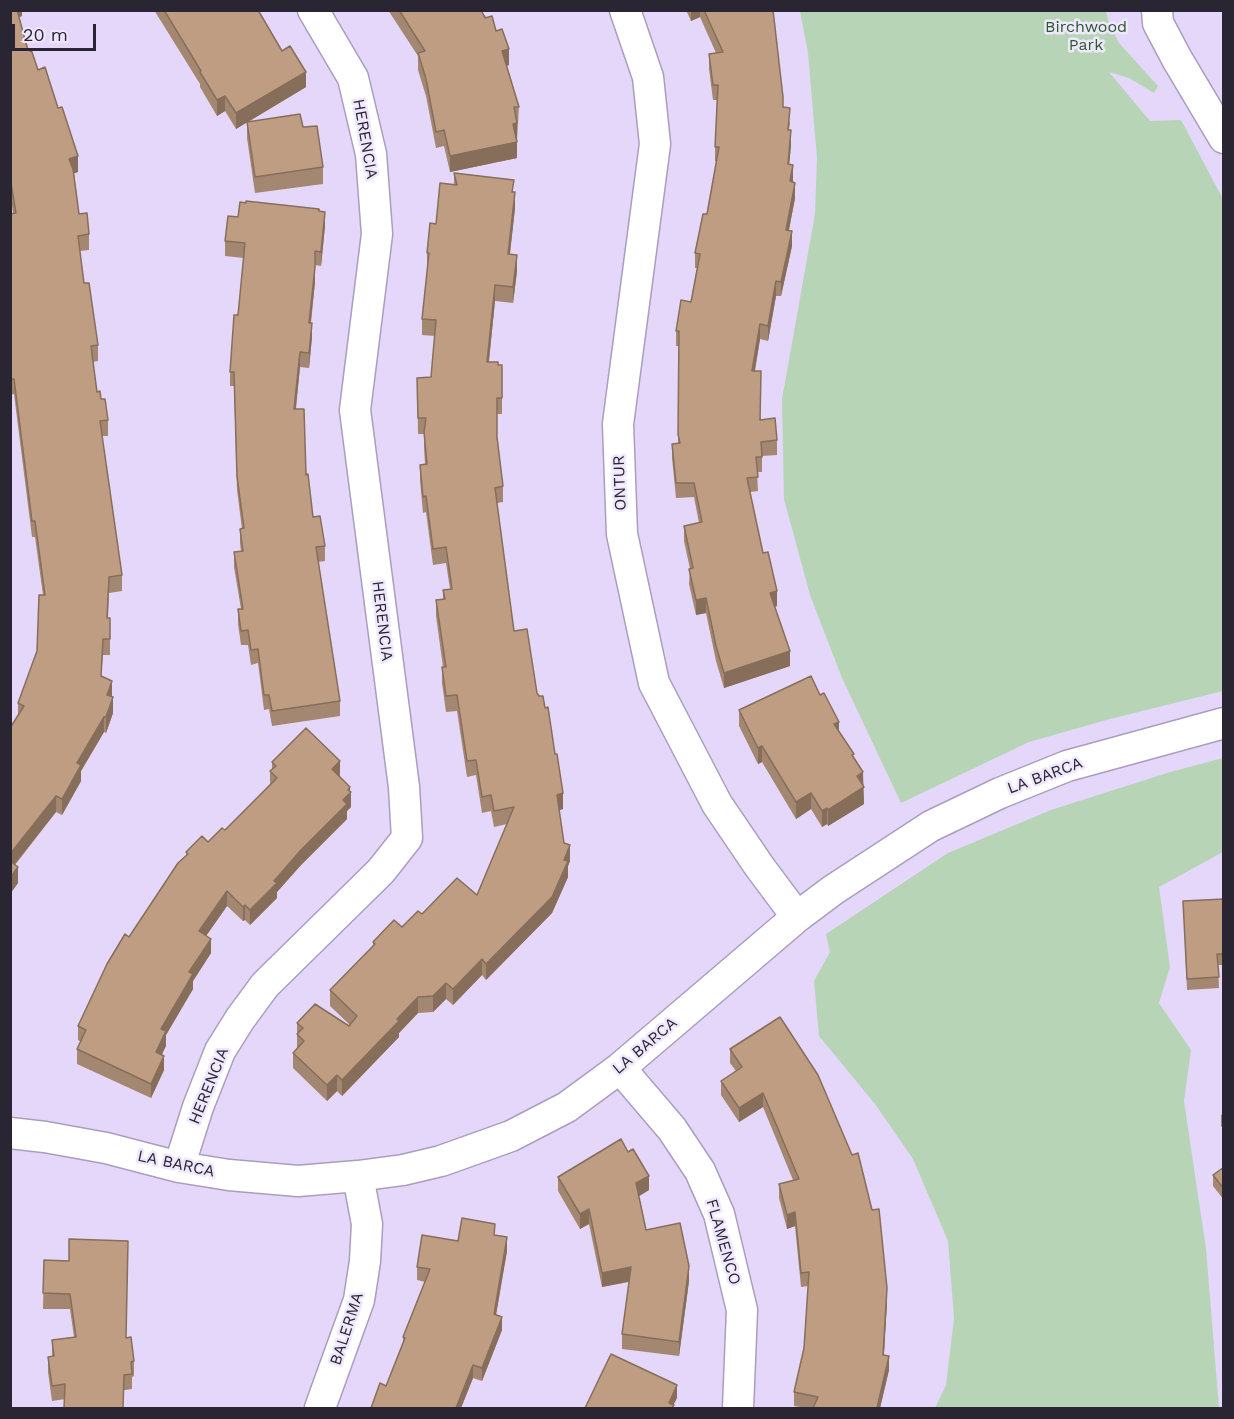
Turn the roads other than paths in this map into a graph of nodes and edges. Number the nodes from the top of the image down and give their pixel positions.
1 (313, 10) edge
2 (625, 10) edge
3 (1157, 10) edge
4 (1224, 138) edge
5 (1224, 723) edge
6 (797, 917) junction
7 (620, 1068) junction
8 (10, 1133) edge
9 (179, 1167) junction
10 (358, 1176) junction
11 (320, 1408) edge
12 (738, 1408) edge

1 - 9 street, HERENCIA
2 - 6 street, ONTUR
3 - 4 street
5 - 6 street, LA BARCA
6 - 7 street, LA BARCA
7 - 10 street, LA BARCA
7 - 12 street, FLAMENCO
8 - 9 street, LA BARCA
9 - 10 street, LA BARCA
10 - 11 street, BALERMA

